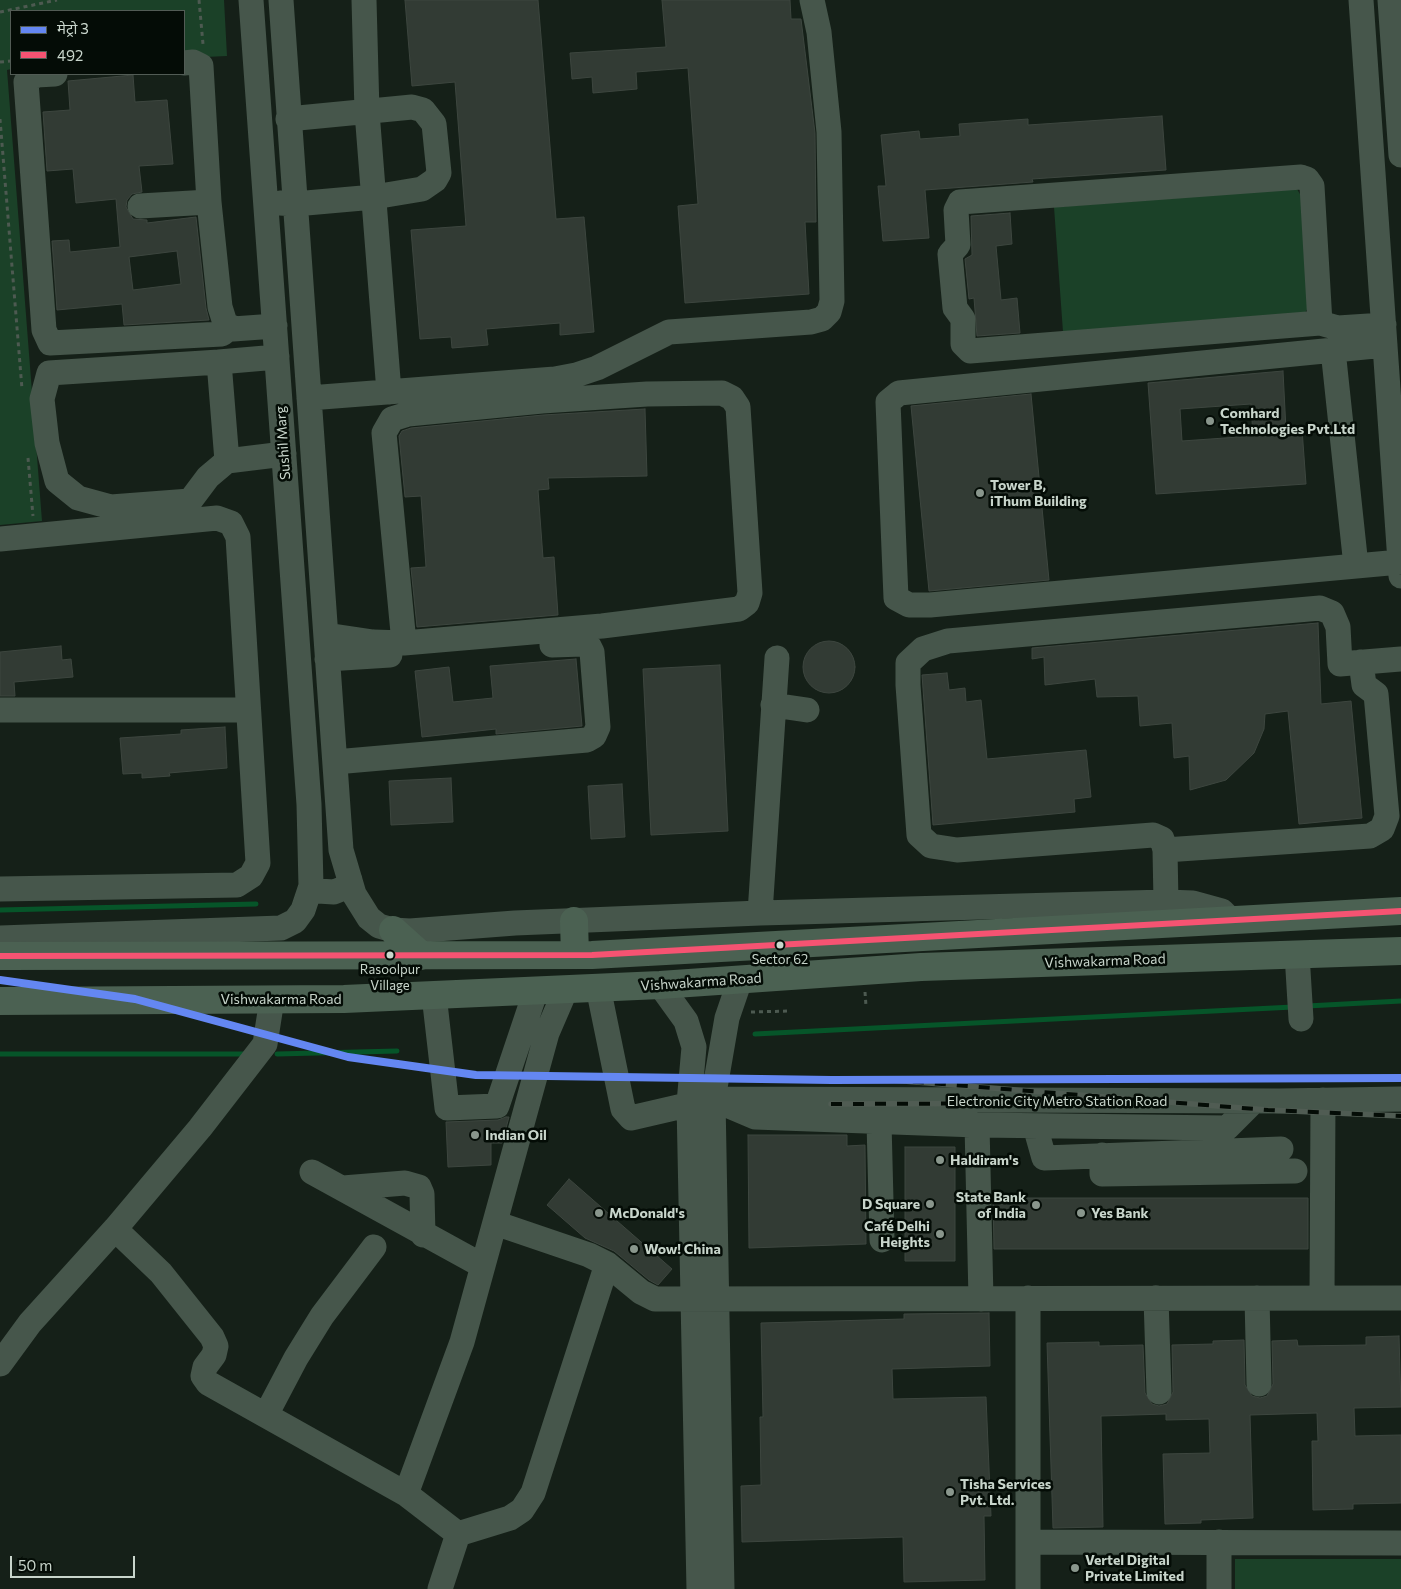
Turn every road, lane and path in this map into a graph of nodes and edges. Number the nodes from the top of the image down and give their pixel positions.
1 (57, 0) edge
2 (199, 0) edge
3 (251, 0) edge
4 (281, 0) edge
5 (364, 0) edge
6 (812, 0) edge
7 (1361, 0) edge
8 (1390, 0) edge
9 (0, 12) edge
10 (1397, 46) edge
11 (188, 55) edge
12 (36, 75) edge
13 (367, 112) junction
14 (0, 119) edge
15 (288, 119) junction
16 (1401, 155) edge
17 (374, 197) junction
18 (266, 201) junction
19 (210, 202) junction
20 (295, 204) junction
21 (140, 206) dead end
22 (1320, 323) junction
23 (275, 326) junction
24 (231, 327) junction
25 (1384, 335) junction
26 (1334, 350) junction
27 (277, 357) junction
28 (219, 362) junction
29 (389, 392) junction
30 (23, 397) dead end
31 (309, 398) junction
32 (284, 454) junction
33 (28, 457) dead end
34 (227, 461) junction
35 (25, 517) dead end
36 (0, 539) edge
37 (1356, 566) junction
38 (1400, 569) edge
39 (404, 643) junction
40 (326, 647) junction
41 (777, 658) dead end
42 (1401, 660) edge
43 (1360, 662) junction
44 (773, 705) junction
45 (0, 710) edge
46 (248, 710) junction
47 (807, 710) dead end
48 (335, 762) junction
49 (1165, 850) junction
50 (350, 880) junction
51 (312, 886) junction
52 (0, 889) edge
53 (1166, 902) junction
54 (1401, 910) edge
55 (760, 913) junction
56 (1230, 919) junction
57 (574, 921) junction
58 (393, 930) junction
59 (986, 934) junction
60 (921, 937) junction
61 (0, 938) edge
62 (67, 946) junction
63 (1401, 951) edge
64 (1297, 954) junction
65 (575, 955) junction
66 (0, 956) edge
67 (422, 956) junction
68 (988, 964) junction
69 (921, 967) junction
70 (740, 980) junction
71 (660, 985) junction
72 (598, 987) junction
73 (566, 989) junction
74 (536, 990) junction
75 (434, 995) junction
76 (272, 999) junction
77 (0, 1001) edge
78 (790, 1011) dead end
79 (727, 1018) junction
80 (1301, 1019) dead end
81 (713, 1099) junction
82 (1401, 1099) edge
83 (1323, 1100) junction
84 (1254, 1101) junction
85 (689, 1104) junction
86 (879, 1122) junction
87 (977, 1125) junction
88 (1035, 1126) junction
89 (1281, 1149) dead end
90 (1102, 1155) junction
91 (1295, 1171) dead end
92 (312, 1172) dead end
93 (343, 1188) junction
94 (495, 1222) junction
95 (115, 1229) junction
96 (423, 1234) junction
97 (882, 1240) dead end
98 (374, 1247) dead end
99 (607, 1264) junction
100 (483, 1266) junction
101 (1028, 1298) junction
102 (1156, 1298) junction
103 (1257, 1298) junction
104 (1322, 1298) junction
105 (1401, 1298) edge
106 (705, 1299) junction
107 (981, 1299) junction
108 (0, 1364) edge
109 (1259, 1384) dead end
110 (1159, 1392) dead end
111 (266, 1415) junction
112 (406, 1494) junction
113 (458, 1534) junction
114 (1028, 1542) junction
115 (1219, 1542) junction
116 (1401, 1542) edge
117 (440, 1589) edge
118 (699, 1589) edge
119 (722, 1589) edge
120 (1028, 1589) edge
121 (1219, 1589) edge

1 - 9 path
2 - 11 path
3 - 18 street, Sushil Marg
4 - 15 street, Sushil Marg
5 - 13 street
6 - 29 street
7 - 25 street
8 - 10 street
10 - 16 street
11 - 19 street
12 - 24 street
13 - 15 street
13 - 17 street
13 - 17 street
14 - 30 path
15 - 20 street, Sushil Marg
17 - 20 street
17 - 29 street
18 - 20 street
18 - 23 street, Sushil Marg
19 - 21 street
19 - 24 street
20 - 31 street, Sushil Marg
22 - 22 street
22 - 25 street
23 - 24 street
23 - 27 street, Sushil Marg
25 - 26 street
25 - 38 street
26 - 37 street
26 - 37 street
27 - 28 street
27 - 32 street, Sushil Marg
28 - 34 street
28 - 34 street
29 - 31 street
31 - 40 street, Sushil Marg
32 - 34 street
32 - 51 street, Sushil Marg
33 - 35 path
36 - 46 street
37 - 38 street
39 - 39 street
39 - 40 street
40 - 48 street, Sushil Marg
40 - 48 street
41 - 44 street
42 - 43 street
43 - 49 street
43 - 49 street
44 - 47 street
44 - 55 street
45 - 46 street
46 - 52 street
48 - 50 street, Sushil Marg
49 - 53 street
50 - 51 street
50 - 58 street, Sushil Marg
51 - 62 street
53 - 55 street
53 - 56 street
54 - 56 main road
55 - 57 street
56 - 59 main road
57 - 58 street
57 - 65 main road
58 - 67 main road
59 - 60 main road
59 - 68 main road
60 - 65 main road
60 - 69 main road
61 - 62 street
62 - 66 main road
62 - 67 main road
63 - 64 main road, Vishwakarma Road
64 - 68 main road, Vishwakarma Road
64 - 80 street
65 - 67 main road
68 - 69 main road, Vishwakarma Road
69 - 70 main road, Vishwakarma Road
70 - 71 main road, Vishwakarma Road
70 - 79 street
71 - 72 main road, Vishwakarma Road
71 - 85 street
72 - 73 main road, Vishwakarma Road
72 - 85 street, Electronic City Metro Station Road
73 - 74 main road, Vishwakarma Road
73 - 94 street
74 - 75 main road, Vishwakarma Road
74 - 75 street
75 - 76 main road, Vishwakarma Road
76 - 77 main road, Vishwakarma Road
76 - 95 street
78 - 79 path
79 - 81 street
81 - 84 street, Electronic City Metro Station Road
81 - 85 street, Electronic City Metro Station Road
81 - 86 street
81 - 106 street
82 - 83 street, Electronic City Metro Station Road
83 - 84 street, Electronic City Metro Station Road
83 - 104 street
84 - 88 street
85 - 106 street
86 - 87 street
86 - 97 street
87 - 88 street
87 - 107 street
88 - 90 street
89 - 90 street
90 - 91 street
92 - 93 street
93 - 96 street
93 - 96 street
94 - 99 street
94 - 100 street
95 - 108 street
95 - 111 street
96 - 100 street
98 - 111 street
99 - 106 street
99 - 113 street
100 - 112 street
101 - 102 street
101 - 107 street
101 - 114 street
102 - 103 street
102 - 110 street
103 - 104 street
103 - 109 street
104 - 105 street
106 - 107 street
106 - 118 street
106 - 119 street
111 - 112 street
112 - 113 street
113 - 117 street
114 - 115 street
114 - 120 street
115 - 116 street
115 - 121 street

